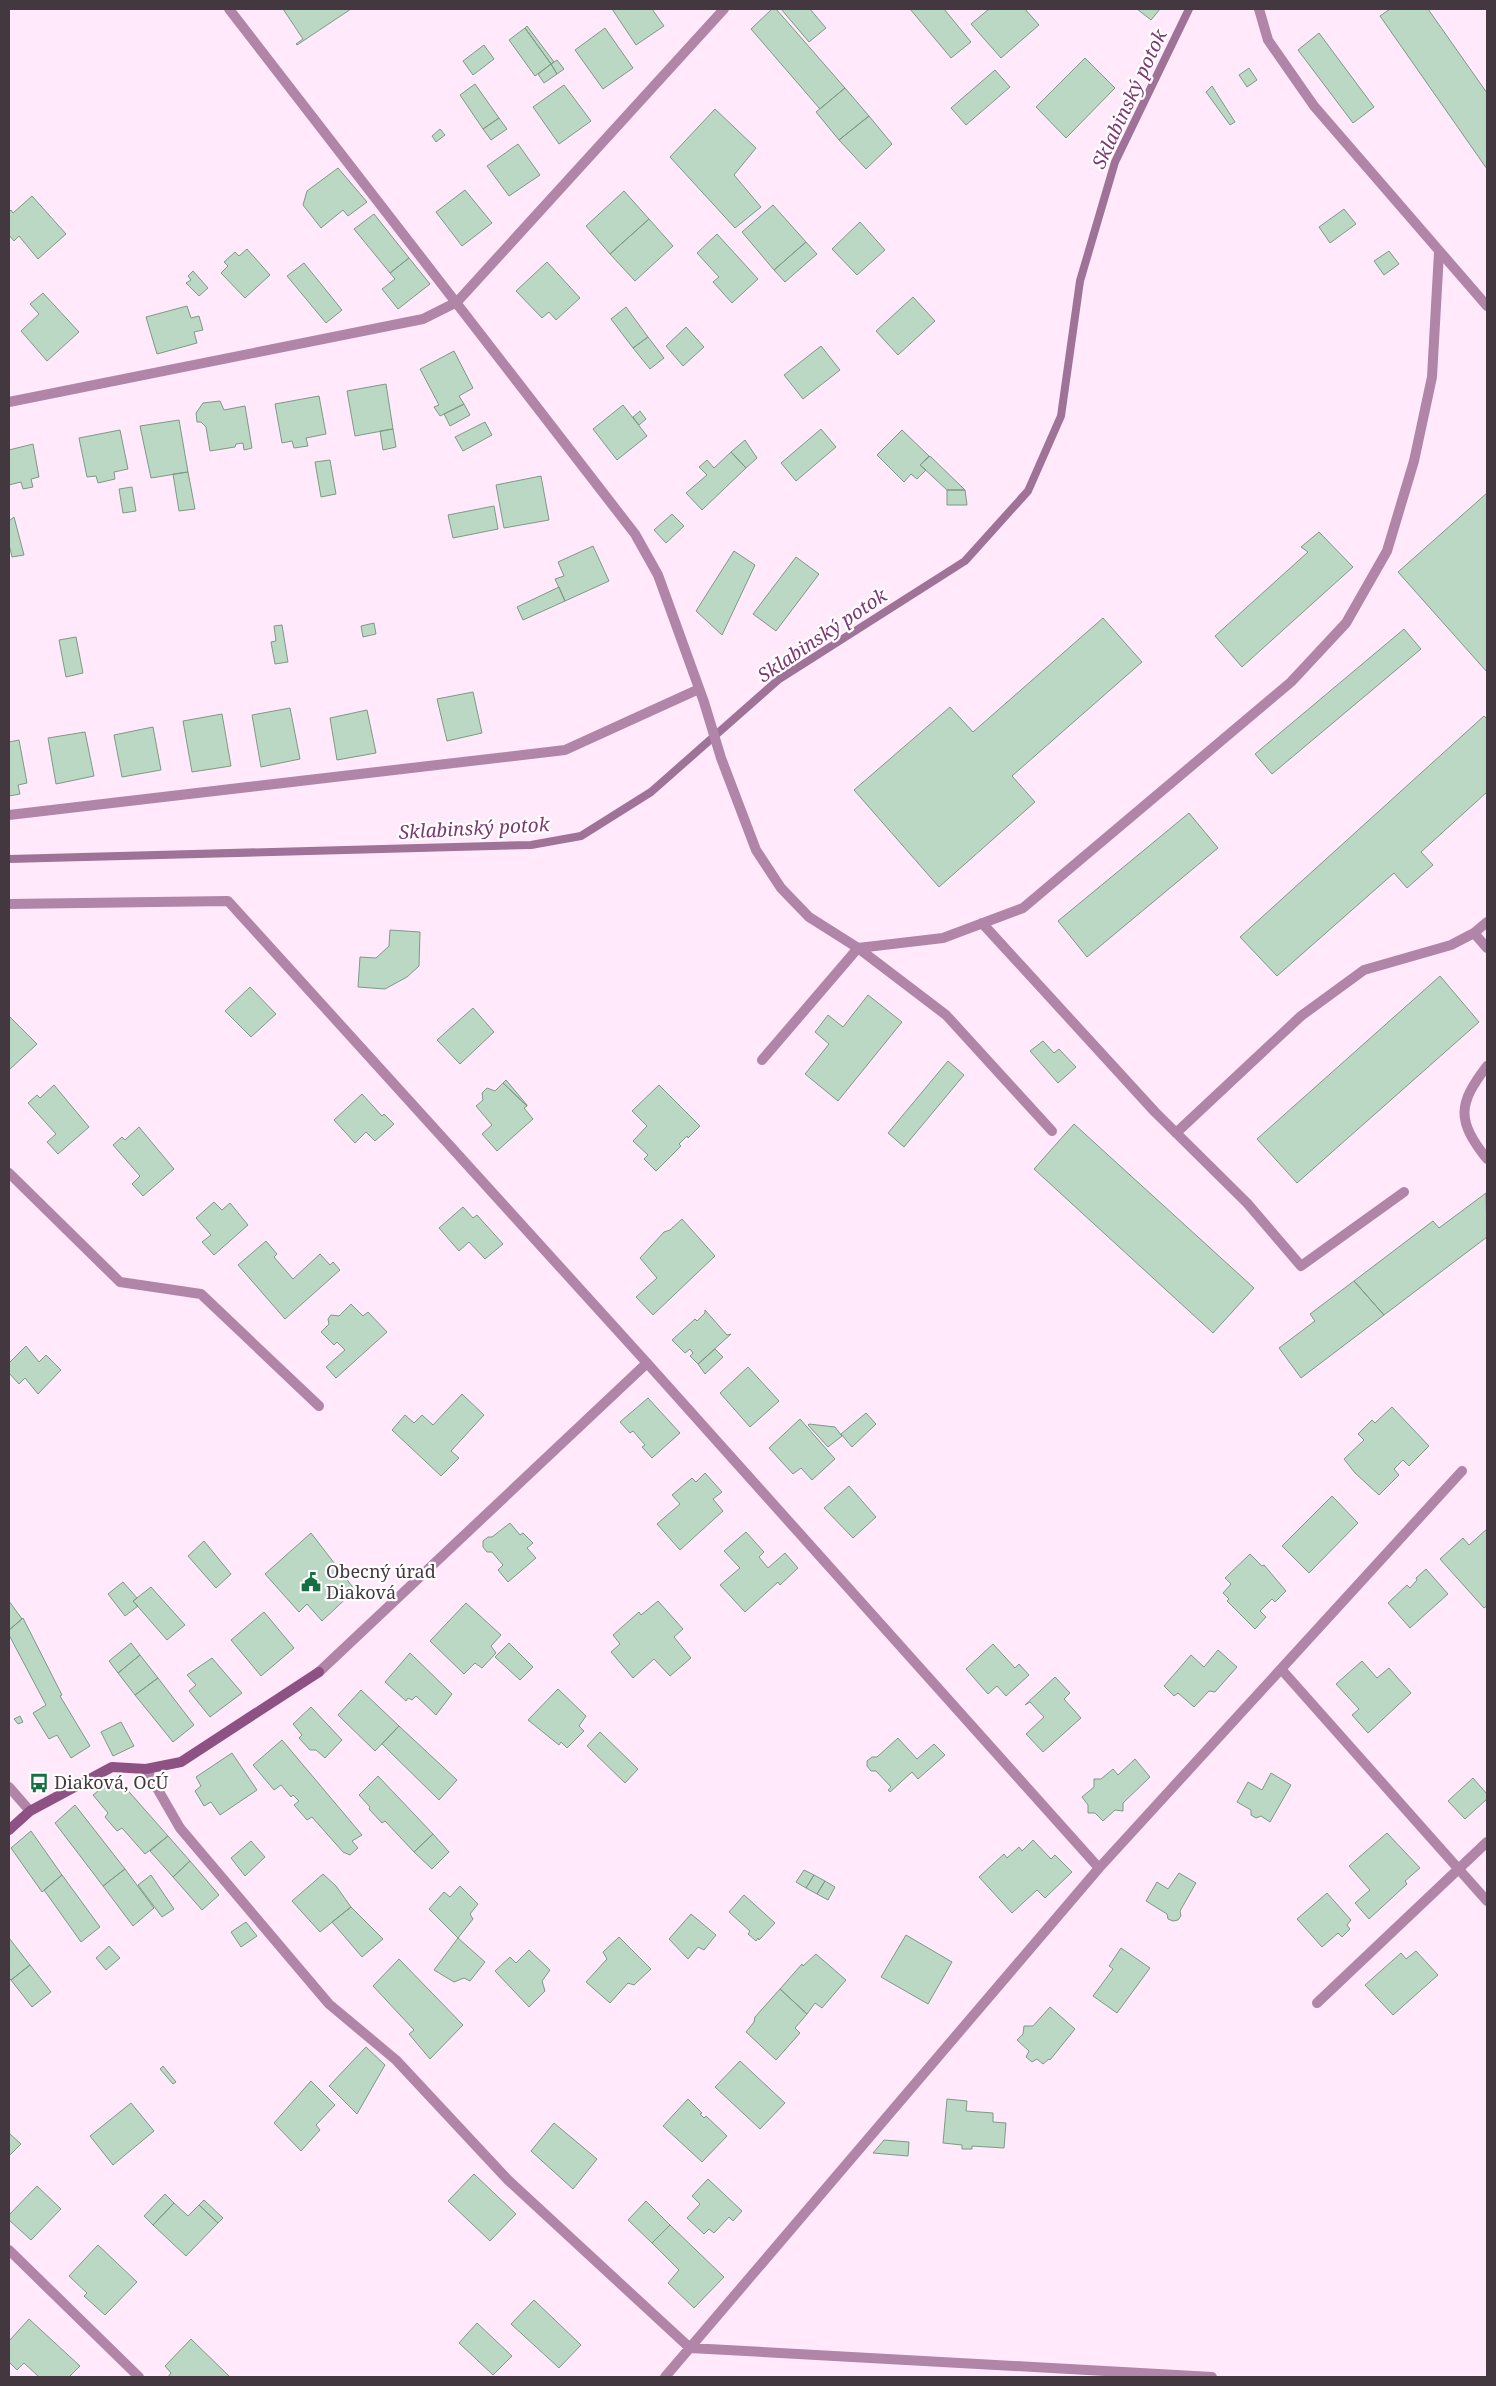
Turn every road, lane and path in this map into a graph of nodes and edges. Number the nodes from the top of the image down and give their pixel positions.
1 (229, 9) edge
2 (724, 9) edge
3 (1259, 9) edge
4 (1440, 252) junction
5 (457, 302) junction
6 (1487, 306) edge
7 (9, 402) edge
8 (699, 689) junction
9 (9, 815) edge
10 (9, 904) edge
11 (1487, 922) edge
12 (982, 923) junction
13 (1474, 934) junction
14 (858, 948) junction
15 (1487, 948) edge
16 (762, 1060) dead end
17 (1487, 1066) edge
18 (1052, 1131) dead end
19 (1176, 1133) junction
20 (1487, 1159) edge
21 (9, 1173) edge
22 (1404, 1192) dead end
23 (647, 1363) junction
24 (320, 1406) dead end
25 (1462, 1471) dead end
26 (1281, 1669) junction
27 (146, 1768) junction
28 (9, 1787) edge
29 (30, 1811) junction
30 (9, 1830) edge
31 (1487, 1842) edge
32 (1098, 1868) junction
33 (1458, 1868) junction
34 (1487, 1901) edge
35 (1316, 2003) dead end
36 (9, 2250) edge
37 (690, 2348) junction
38 (1072, 2374) edge
39 (139, 2377) edge
40 (665, 2377) edge
41 (1212, 2377) edge

1 - 5 street
2 - 5 street
3 - 4 street
4 - 6 street
4 - 12 street
5 - 7 street
5 - 8 street
8 - 9 street
8 - 14 street
10 - 23 street
11 - 13 street
12 - 14 street
12 - 19 street
13 - 15 street
13 - 19 street
14 - 16 street
14 - 18 street
17 - 20 street
19 - 22 street
21 - 24 street
23 - 27 street
23 - 32 street
25 - 26 street
26 - 32 street
26 - 33 street
27 - 29 street
27 - 37 street
28 - 29 street
29 - 30 street
31 - 33 street
32 - 37 street
33 - 34 street
33 - 35 street
36 - 39 street
37 - 38 street
37 - 40 street
38 - 41 street

